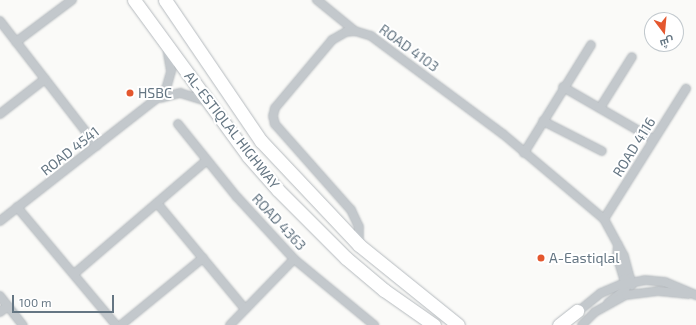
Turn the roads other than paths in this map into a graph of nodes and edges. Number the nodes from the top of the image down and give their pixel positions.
1 (72, 0) edge
2 (134, 0) edge
3 (165, 0) edge
4 (317, 0) edge
5 (1, 25) edge
6 (355, 31) junction
7 (16, 42) junction
8 (166, 44) junction
9 (591, 45) dead end
10 (632, 57) dead end
11 (45, 79) junction
12 (563, 87) junction
13 (686, 89) dead end
14 (155, 100) junction
15 (209, 102) junction
16 (600, 108) junction
17 (0, 114) edge
18 (543, 121) junction
19 (178, 124) dead end
20 (653, 138) junction
21 (96, 146) junction
22 (602, 151) dead end
23 (524, 153) junction
24 (207, 160) junction
25 (157, 203) junction
26 (17, 208) junction
27 (604, 219) junction
28 (0, 221) edge
29 (359, 245) junction
30 (203, 258) junction
31 (294, 259) junction
32 (74, 274) junction
33 (628, 283) junction
34 (384, 290) junction
35 (642, 291) junction
36 (0, 296) edge
37 (696, 296) edge
38 (608, 303) junction
39 (8, 306) junction
40 (245, 309) junction
41 (577, 311) junction
42 (0, 312) edge
43 (458, 324) edge
44 (23, 325) edge
45 (116, 325) edge
46 (121, 325) edge
47 (230, 325) edge
48 (374, 325) edge
49 (418, 325) edge
50 (434, 325) edge
51 (559, 325) edge
52 (566, 325) edge
53 (582, 325) edge

1 - 7 street
2 - 8 main road, AL-ESTIQLAL HIGHWAY
3 - 29 main road, AL-ESTIQLAL HIGHWAY
4 - 6 street, ROAD 4103
5 - 7 street
6 - 23 street, ROAD 4103
6 - 29 street
7 - 11 street
8 - 14 street
8 - 15 main road, AL-ESTIQLAL HIGHWAY
9 - 12 street
10 - 16 street
11 - 17 street
11 - 21 street
12 - 16 street
12 - 18 street
13 - 20 street, ROAD 4116
14 - 15 street
14 - 21 street, ROAD 4541
15 - 34 main road, AL-ESTIQLAL HIGHWAY
16 - 20 street
18 - 22 street
18 - 23 street
19 - 24 street, ROAD 4363
20 - 27 street, ROAD 4116
21 - 26 street, ROAD 4541
23 - 27 street, ROAD 4103
24 - 25 street
24 - 31 street, ROAD 4363
25 - 30 street
25 - 32 street
26 - 28 street, ROAD 4541
26 - 32 street
27 - 33 street, ROAD 4103
29 - 43 main road, AL-ESTIQLAL HIGHWAY
30 - 40 street
30 - 46 street
31 - 40 street
31 - 48 street, ROAD 4363
32 - 45 street
33 - 35 street
33 - 37 street
33 - 38 street
33 - 41 street
34 - 49 main road
34 - 50 main road, AL-ESTIQLAL HIGHWAY
35 - 37 street
35 - 38 street
36 - 39 street
38 - 53 street
39 - 42 street
39 - 44 street
40 - 47 street
41 - 51 main road
41 - 52 street

